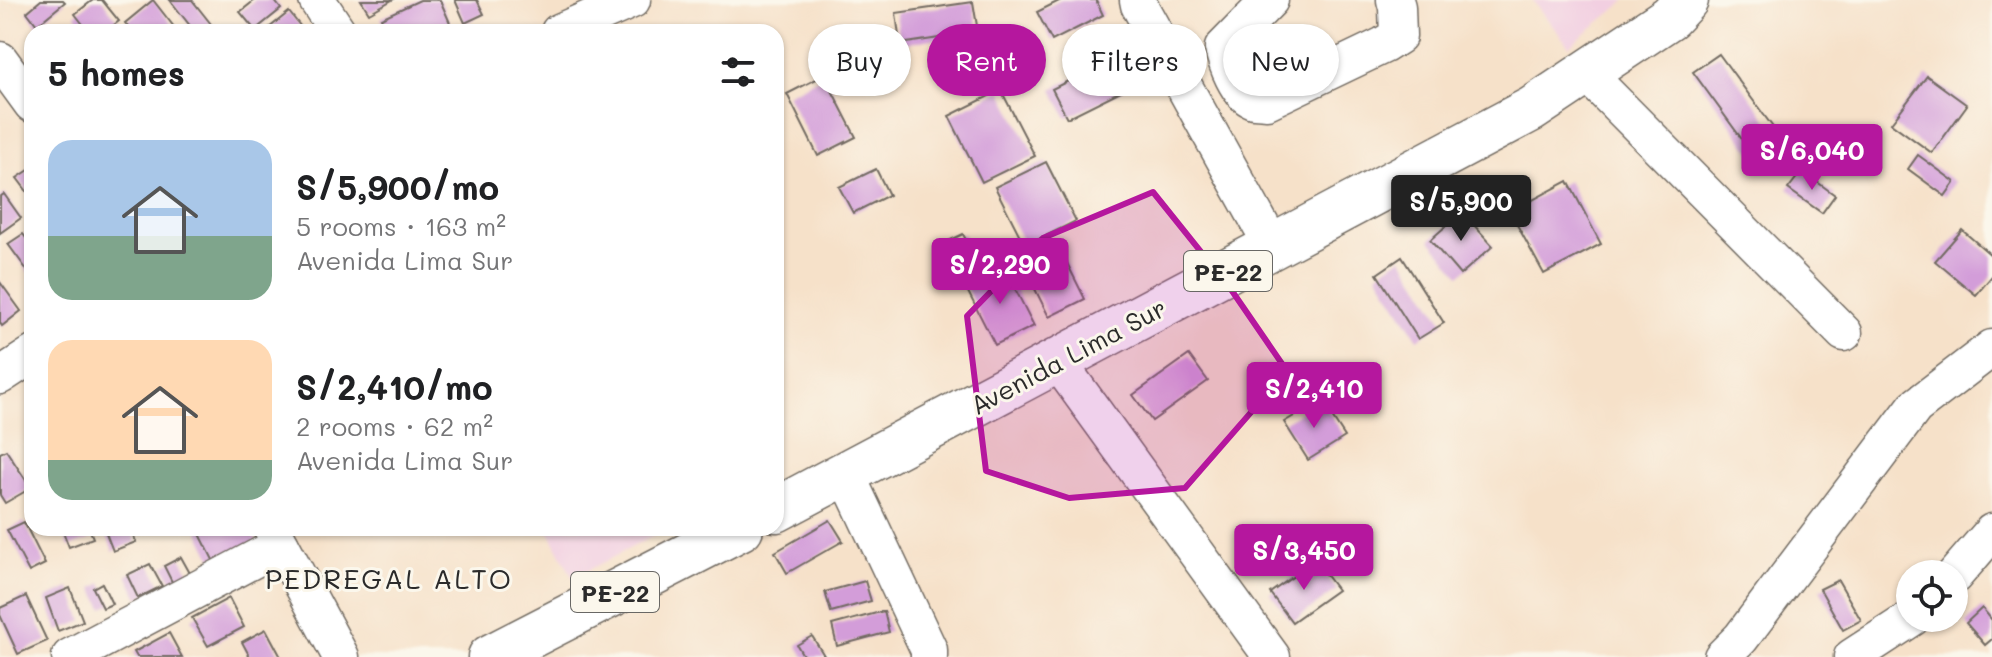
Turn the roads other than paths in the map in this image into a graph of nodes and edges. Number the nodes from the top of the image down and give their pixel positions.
1 (317, 0) edge
2 (632, 0) edge
3 (1138, 0) edge
4 (1270, 0) edge
5 (1395, 0) edge
6 (1686, 0) edge
7 (333, 24) edge
8 (577, 24) edge
9 (0, 60) edge
10 (1586, 73) junction
11 (24, 93) edge
12 (1273, 247) junction
13 (1844, 333) dead end
14 (1992, 348) edge
15 (24, 360) edge
16 (1058, 362) junction
17 (0, 376) edge
18 (846, 474) junction
19 (784, 506) edge
20 (1992, 532) edge
21 (276, 536) edge
22 (725, 536) edge
23 (1968, 560) edge
24 (1896, 628) edge
25 (70, 657) edge
26 (341, 657) edge
27 (490, 657) edge
28 (929, 657) edge
29 (1272, 657) edge
30 (1722, 657) edge
31 (1852, 657) edge

1 - 7 street
2 - 8 street
3 - 12 street
4 - 5 street
6 - 10 highway, Avenida Lima Sur / PE-22
9 - 11 street
10 - 12 highway, Avenida Lima Sur / PE-22
10 - 13 street
12 - 16 highway, Avenida Lima Sur / PE-22
14 - 30 street
15 - 17 street
16 - 18 highway, Avenida Lima Sur / PE-22
16 - 29 street
18 - 19 highway, Avenida Lima Sur / PE-22
18 - 28 street
20 - 23 street
21 - 25 street
21 - 26 street
22 - 27 highway, PE-22
24 - 31 street

